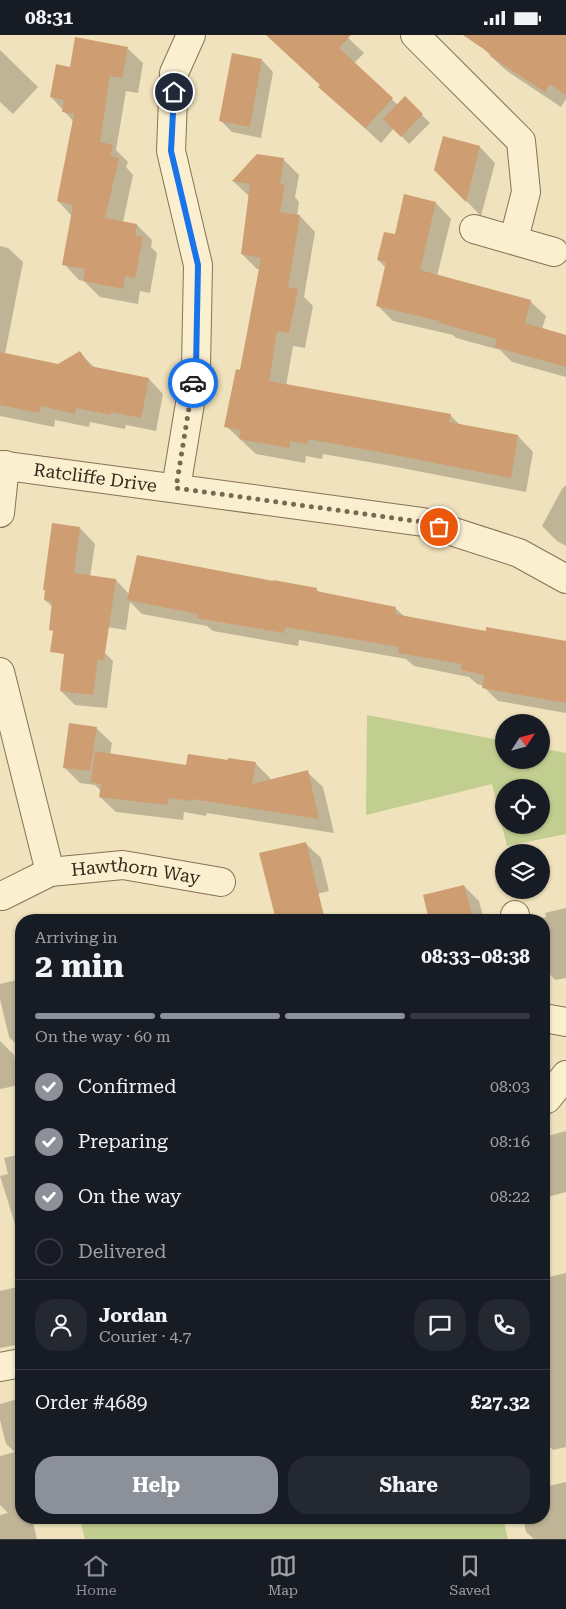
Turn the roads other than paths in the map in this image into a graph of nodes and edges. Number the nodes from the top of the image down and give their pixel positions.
1 (191, 35) edge
2 (415, 35) edge
3 (474, 229) dead end
4 (514, 239) junction
5 (554, 252) dead end
6 (3, 465) edge
7 (176, 488) junction
8 (0, 513) edge
9 (566, 579) edge
10 (0, 672) edge
11 (50, 872) junction
12 (221, 883) dead end
13 (2, 896) dead end
14 (550, 1019) edge
15 (566, 1022) edge
16 (566, 1075) edge
17 (550, 1095) edge
18 (15, 1364) edge
19 (0, 1367) edge

1 - 7 street
2 - 4 street
3 - 4 street
4 - 5 street
6 - 7 street, Ratcliffe Drive
6 - 8 street
7 - 9 street, Ratcliffe Drive
10 - 11 street, Hawthorn Way
11 - 12 street, Hawthorn Way
11 - 13 street, Hawthorn Way
14 - 15 street
16 - 17 street
18 - 19 street

